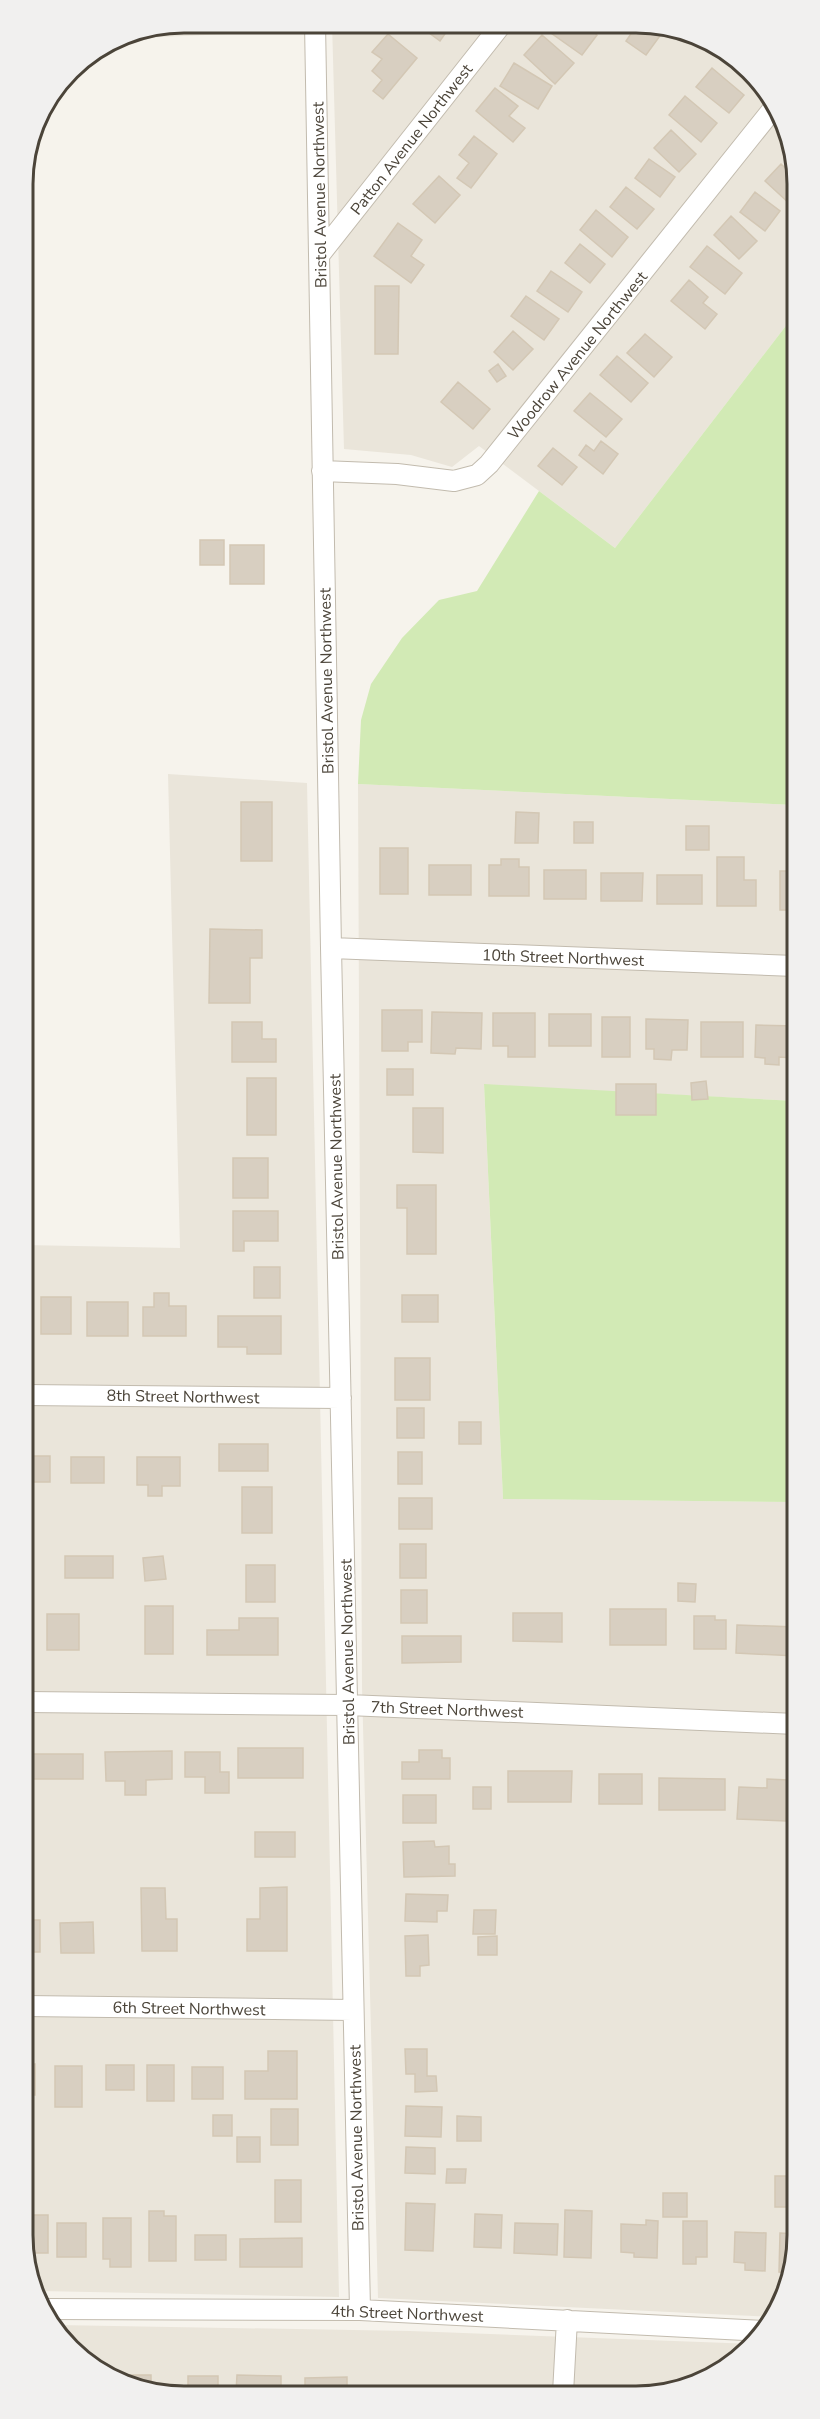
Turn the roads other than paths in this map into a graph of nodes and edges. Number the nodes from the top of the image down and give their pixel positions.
1 (315, 33) edge
2 (495, 33) edge
3 (769, 113) edge
4 (321, 253) junction
5 (322, 471) junction
6 (331, 948) junction
7 (787, 966) edge
8 (33, 1395) edge
9 (341, 1398) junction
10 (33, 1702) edge
11 (348, 1705) junction
12 (787, 1724) edge
13 (33, 2006) edge
14 (353, 2010) junction
15 (52, 2309) edge
16 (360, 2310) junction
17 (567, 2320) junction
18 (753, 2330) edge
19 (563, 2386) edge

1 - 4 street, Bristol Avenue Northwest
2 - 4 street, Patton Avenue Northwest
3 - 5 street, Woodrow Avenue Northwest
4 - 5 street, Bristol Avenue Northwest
5 - 6 street, Bristol Avenue Northwest
6 - 7 street, 10th Street Northwest
6 - 9 street, Bristol Avenue Northwest
8 - 9 street, 8th Street Northwest
9 - 11 street, Bristol Avenue Northwest
10 - 11 street, 7th Street Northwest
11 - 12 street, 7th Street Northwest
11 - 14 street, Bristol Avenue Northwest
13 - 14 street, 6th Street Northwest
14 - 16 street, Bristol Avenue Northwest
15 - 16 street, 4th Street Northwest
16 - 17 street, 4th Street Northwest
17 - 18 street, 4th Street Northwest
17 - 19 street

